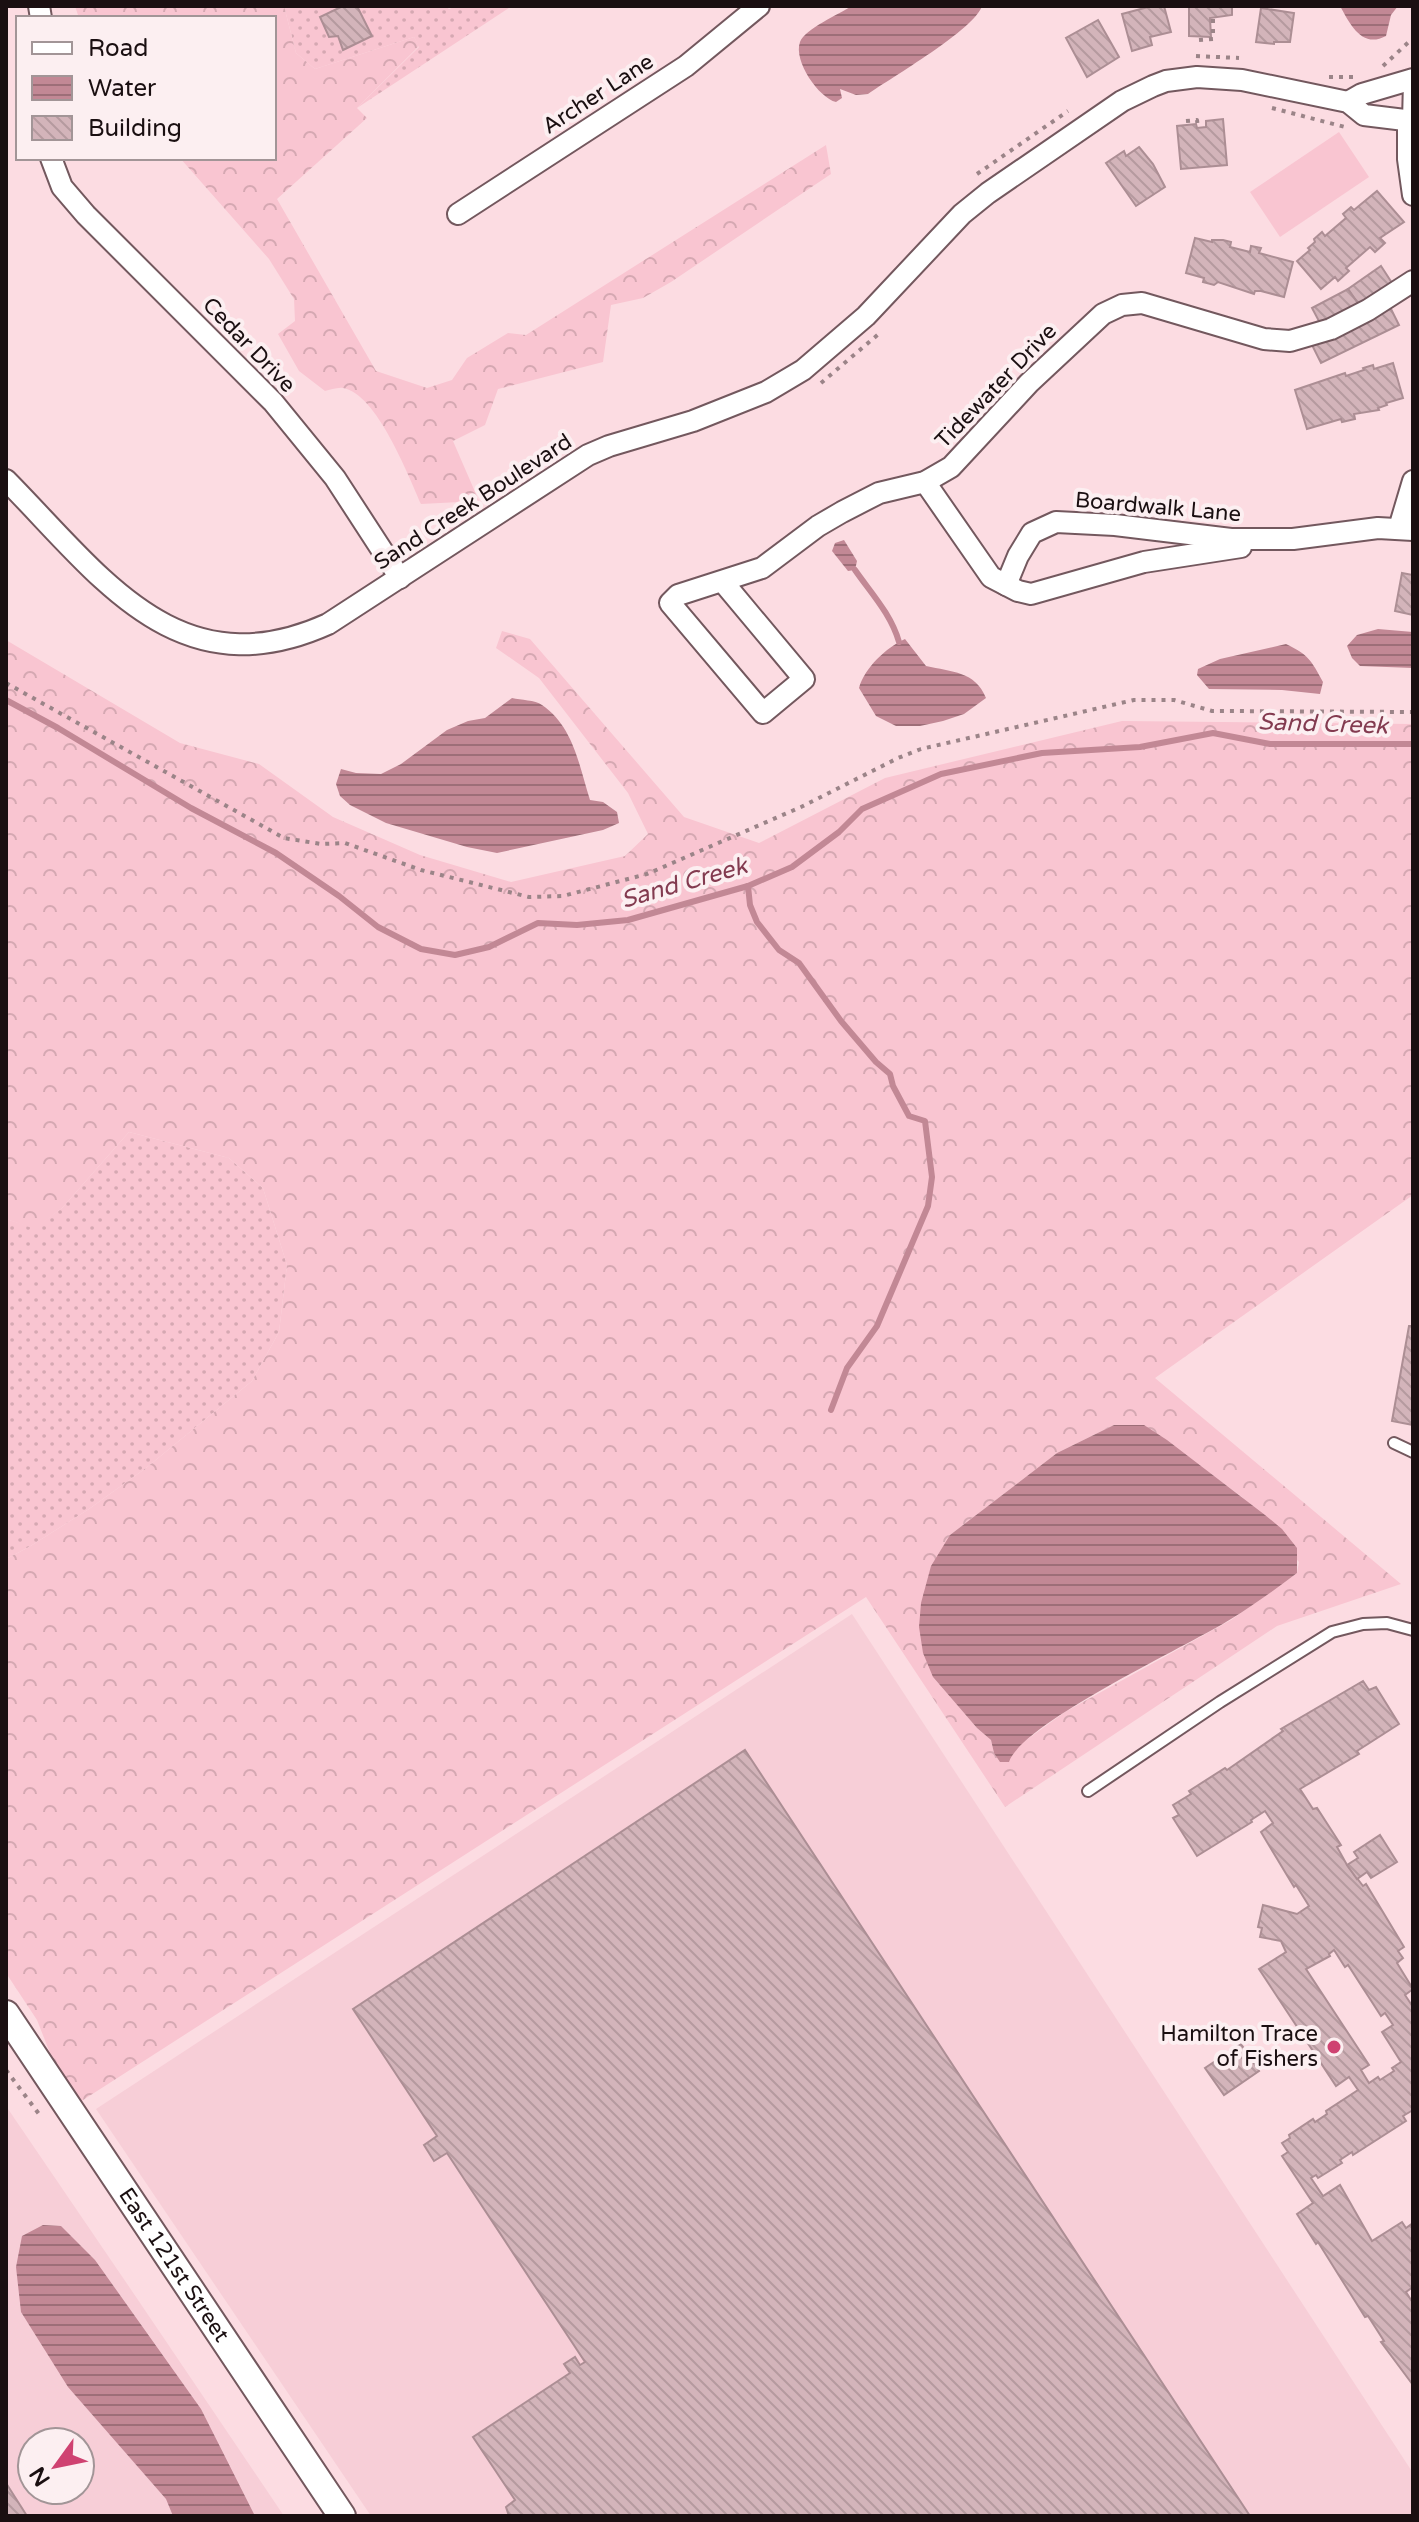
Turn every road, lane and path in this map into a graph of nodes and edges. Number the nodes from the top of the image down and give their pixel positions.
1 (759, 6) edge
2 (1213, 18) dead end
3 (1199, 40) dead end
4 (1411, 80) edge
5 (1348, 102) junction
6 (1265, 106) dead end
7 (1186, 121) dead end
8 (1410, 121) edge
9 (1198, 128) dead end
10 (1351, 128) dead end
11 (52, 160) edge
12 (1412, 186) edge
13 (458, 214) dead end
14 (1413, 281) edge
15 (885, 327) dead end
16 (815, 387) dead end
17 (6, 480) edge
18 (1413, 481) edge
19 (925, 482) junction
20 (1406, 529) edge
21 (1293, 539) junction
22 (400, 578) junction
23 (723, 582) junction
24 (1006, 585) junction
25 (6, 683) edge
26 (1413, 712) edge
27 (1394, 1443) dead end
28 (1413, 1452) edge
29 (1413, 1630) edge
30 (1088, 1791) dead end
31 (6, 2014) edge
32 (6, 2070) edge
33 (42, 2118) dead end
34 (342, 2516) edge

1 - 13 street, Archer Lane
2 - 3 path
4 - 5 street
4 - 8 lane
5 - 8 street, Sand Creek Boulevard
5 - 22 street, Sand Creek Boulevard
6 - 10 path
7 - 9 path
8 - 12 street
11 - 22 street, Cedar Drive
14 - 19 street, Tidewater Drive
15 - 16 path
17 - 22 street, Sand Creek Boulevard
18 - 20 street
19 - 23 street, Tidewater Drive
19 - 24 street
20 - 21 street, Boardwalk Lane
21 - 24 street, Boardwalk Lane
21 - 24 street, Boardwalk Lane
23 - 23 street, Tidewater Drive
25 - 26 path
27 - 28 lane
29 - 30 lane
31 - 34 street, East 121st Street
32 - 33 path

